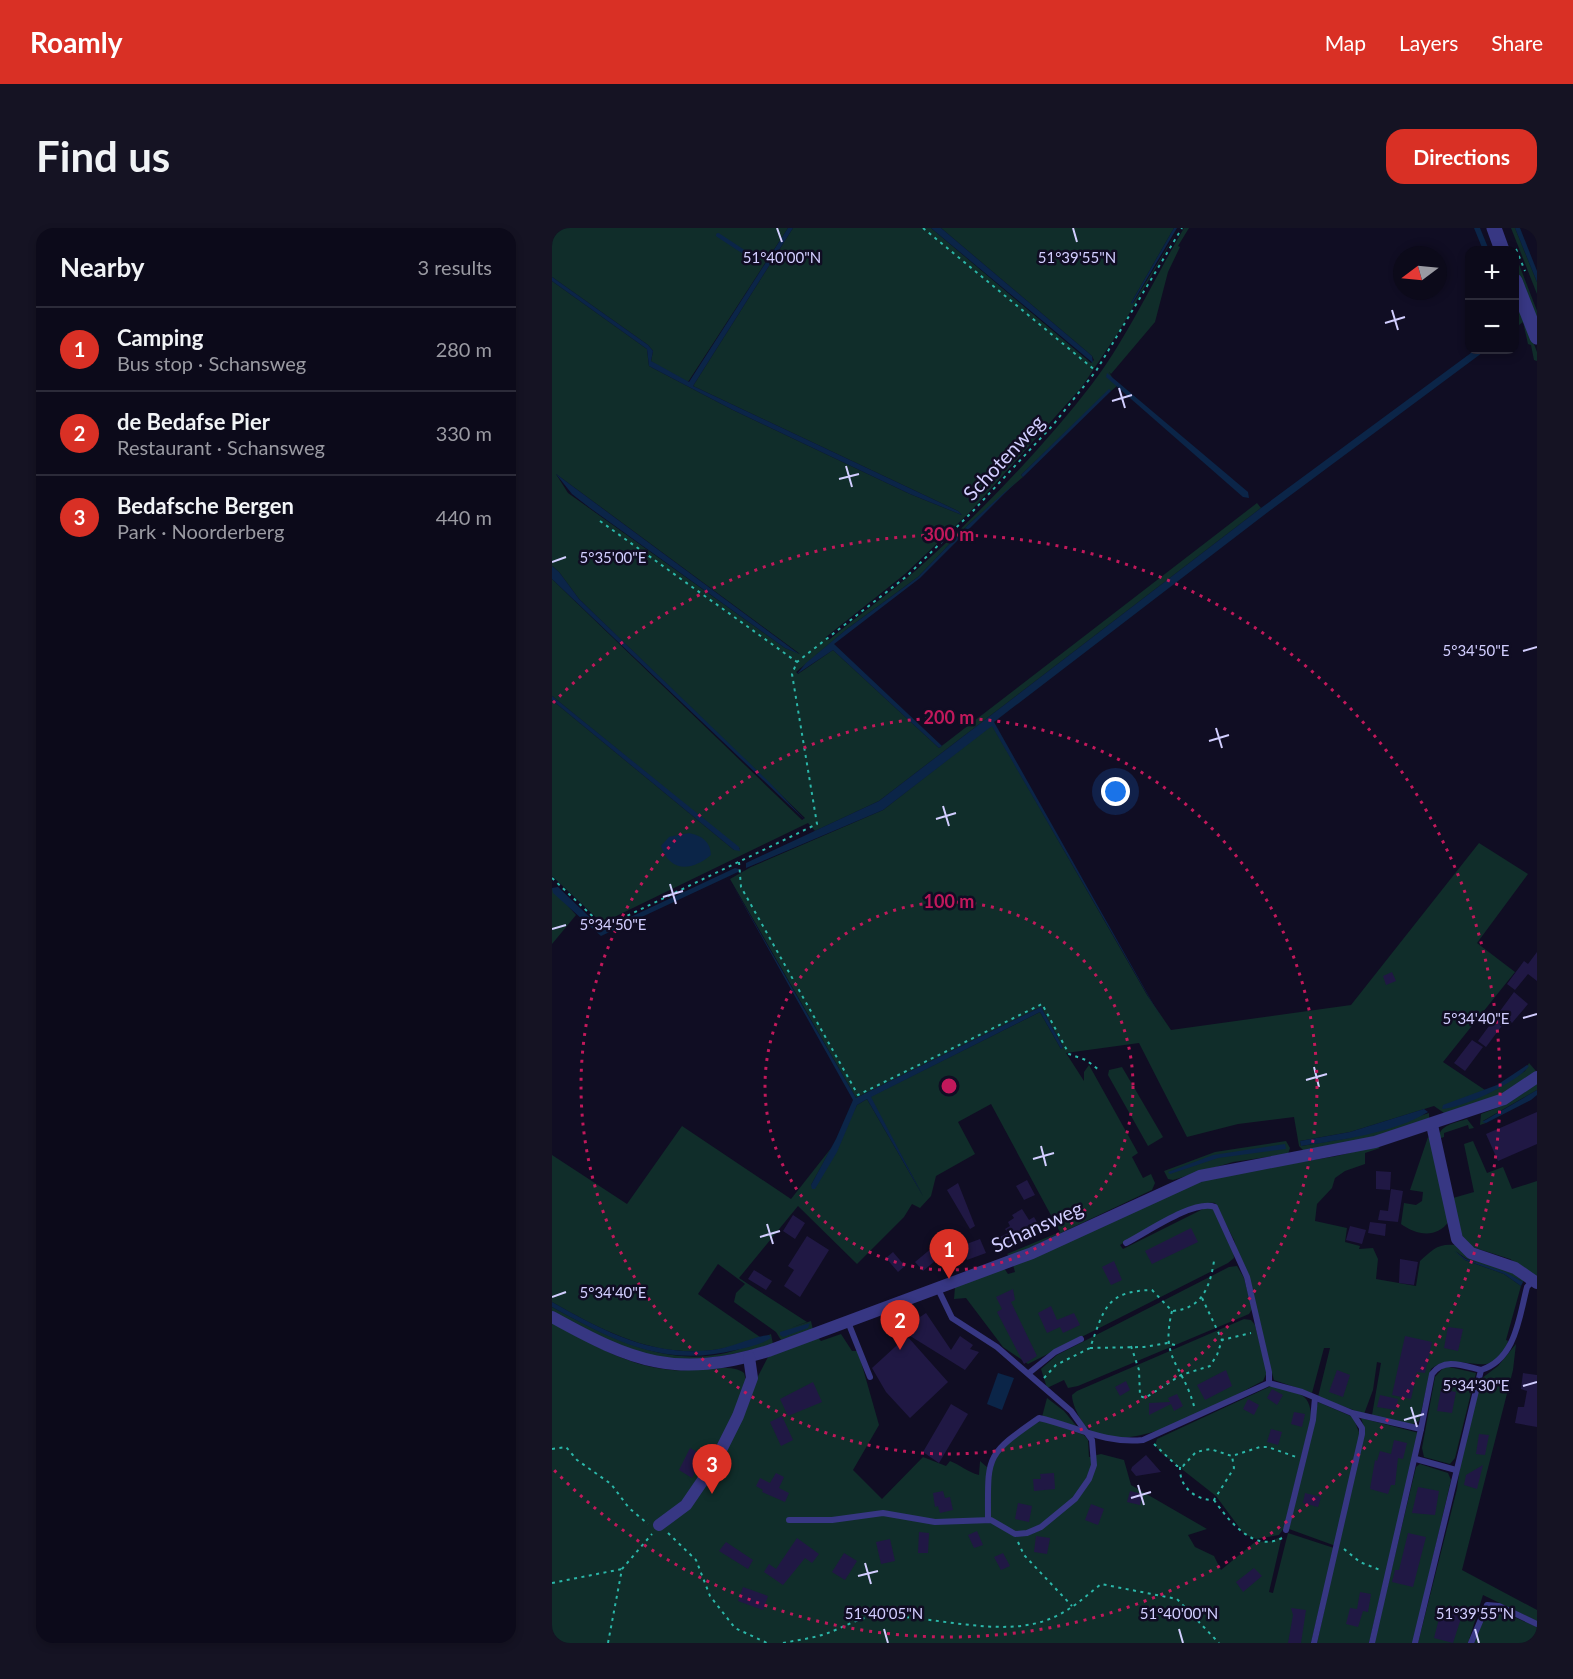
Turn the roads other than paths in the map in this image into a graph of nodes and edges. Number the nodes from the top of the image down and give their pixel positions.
1 (1494, 228) edge
2 (1506, 246) edge
3 (1522, 281) edge
4 (1537, 337) edge
5 (1537, 1077) edge
6 (1432, 1125) junction
7 (1125, 1243) dead end
8 (1535, 1281) edge
9 (938, 1288) junction
10 (552, 1317) edge
11 (848, 1322) junction
12 (1081, 1340) dead end
13 (748, 1357) junction
14 (1481, 1370) junction
15 (1029, 1373) junction
16 (870, 1377) dead end
17 (1269, 1383) junction
18 (1315, 1398) junction
19 (1352, 1413) junction
20 (1421, 1429) junction
21 (1087, 1433) junction
22 (1416, 1459) junction
23 (1456, 1470) junction
24 (789, 1520) dead end
25 (988, 1520) junction
26 (659, 1525) road end
27 (1286, 1530) road end
28 (1537, 1624) edge
29 (1314, 1643) edge
30 (1372, 1643) edge
31 (1415, 1643) edge
32 (1471, 1643) edge

1 - 2 street
3 - 4 street
5 - 6 street, Schansweg
6 - 8 street
6 - 9 street, Schansweg
7 - 17 lane
8 - 14 lane
9 - 11 street, Schansweg
9 - 15 lane
10 - 13 street, Schansweg
11 - 13 street, Schansweg
11 - 16 lane
12 - 15 lane
13 - 26 street
14 - 20 lane
14 - 23 lane
15 - 21 lane
17 - 18 lane
17 - 21 lane
18 - 19 lane
18 - 27 lane
19 - 20 lane
19 - 29 lane
20 - 22 lane
21 - 25 lane
21 - 25 lane
22 - 23 lane
22 - 30 lane
23 - 31 lane
24 - 25 lane
28 - 32 lane

